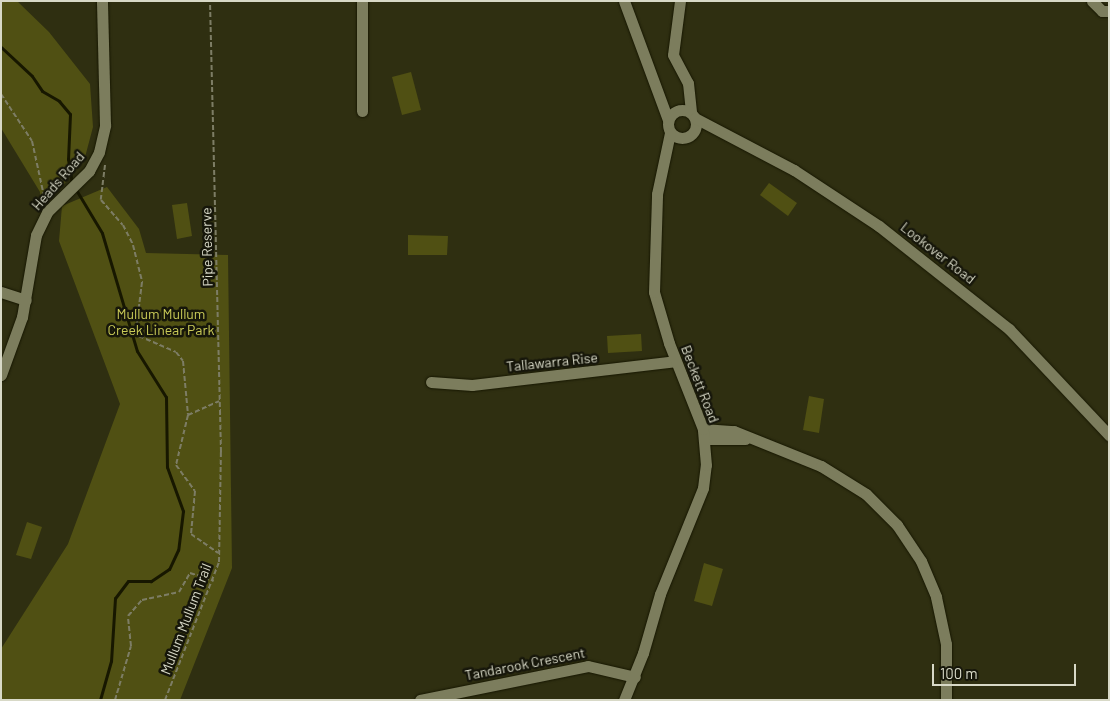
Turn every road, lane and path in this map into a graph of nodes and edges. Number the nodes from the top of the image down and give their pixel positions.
1 (102, 1) edge
2 (210, 1) edge
3 (362, 1) edge
4 (624, 1) edge
5 (680, 1) edge
6 (1092, 1) edge
7 (1109, 12) edge
8 (1, 94) edge
9 (659, 105) junction
10 (362, 111) dead end
11 (688, 116) junction
12 (668, 120) junction
13 (675, 136) junction
14 (99, 152) junction
15 (85, 168) junction
16 (58, 192) junction
17 (1, 292) edge
18 (26, 300) junction
19 (675, 361) junction
20 (1, 375) edge
21 (431, 382) dead end
22 (219, 401) junction
23 (188, 415) junction
24 (704, 434) junction
25 (1109, 435) edge
26 (218, 553) junction
27 (214, 581) junction
28 (635, 677) junction
29 (115, 700) edge
30 (166, 700) edge
31 (420, 700) edge
32 (624, 700) edge
33 (946, 700) edge

1 - 14 street, Heads Road
2 - 22 path, Pipe Reserve
3 - 10 street
4 - 9 street
5 - 11 street
6 - 7 street
8 - 16 path
9 - 11 street
9 - 12 street
11 - 12 street
11 - 13 street
11 - 25 street, Lookover Road
12 - 13 street
13 - 19 street, Beckett Road
14 - 15 street, Heads Road
14 - 23 path, Mullum Mullum Trail
15 - 16 street, Heads Road
15 - 16 path
16 - 18 street, Heads Road
17 - 18 street
18 - 20 street, Heads Road
19 - 21 street, Tallawarra Rise
19 - 24 street, Beckett Road
22 - 23 path
22 - 26 path, Pipe Reserve
23 - 26 path, Mullum Mullum Trail
24 - 28 street, Beckett Road
24 - 33 street
26 - 27 path, Mullum Mullum Trail
27 - 29 path
27 - 30 path, Mullum Mullum Trail
28 - 31 street, Tandarook Crescent
28 - 32 street, Beckett Road

